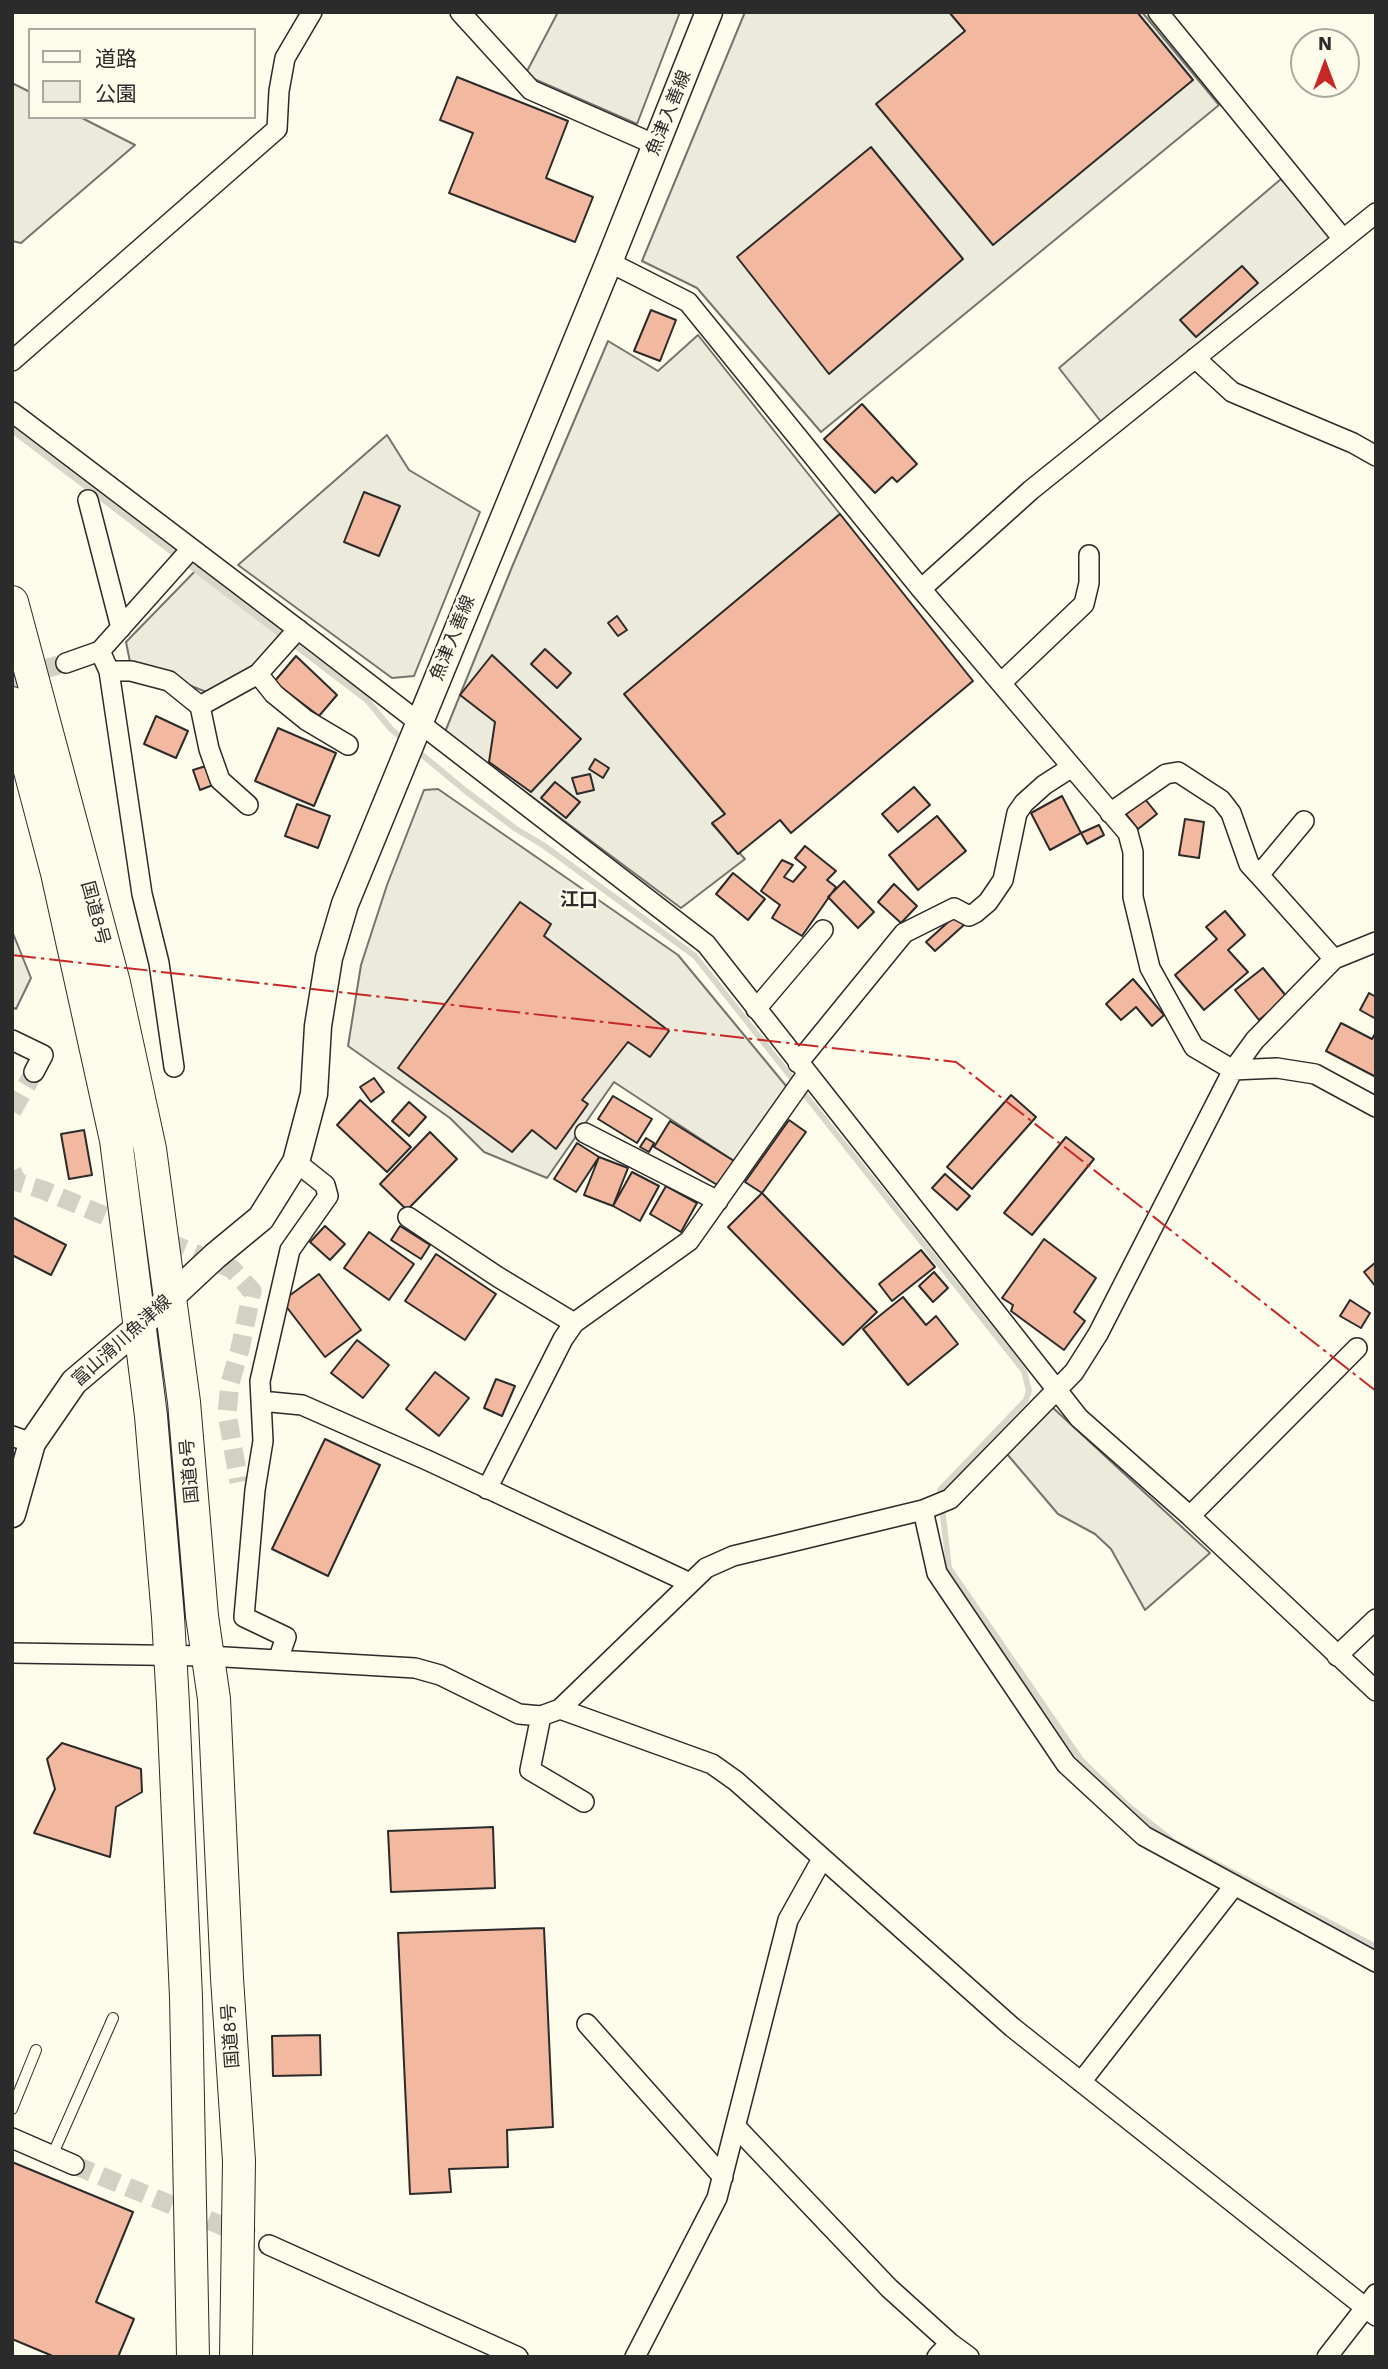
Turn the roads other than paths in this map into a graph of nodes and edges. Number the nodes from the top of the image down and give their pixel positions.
1 (312, 12) edge
2 (460, 12) edge
3 (709, 12) edge
4 (1158, 12) edge
5 (656, 145) junction
6 (1376, 213) edge
7 (1343, 239) junction
8 (609, 262) junction
9 (1195, 358) junction
10 (12, 361) edge
11 (12, 411) edge
12 (1376, 456) edge
13 (88, 500) dead end
14 (191, 549) junction
15 (1089, 555) dead end
16 (921, 589) junction
17 (12, 602) edge
18 (121, 628) junction
19 (298, 629) junction
20 (100, 652) junction
21 (66, 663) tunnel mouth
22 (109, 671) junction
23 (258, 674) junction
24 (1002, 682) junction
25 (12, 703) edge
26 (201, 706) junction
27 (419, 723) junction
28 (348, 745) dead end
29 (1072, 767) junction
30 (248, 806) dead end
31 (1110, 813) junction
32 (1304, 821) dead end
33 (1259, 874) junction
34 (823, 930) dead end
35 (1376, 942) edge
36 (1334, 959) junction
37 (756, 1009) junction
38 (12, 1040) edge
39 (174, 1067) dead end
40 (802, 1069) junction
41 (1233, 1070) junction
42 (34, 1072) tunnel mouth
43 (1376, 1107) edge
44 (585, 1133) dead end
45 (296, 1162) junction
46 (718, 1201) junction
47 (408, 1217) dead end
48 (215, 1256) joint
49 (169, 1299) junction
50 (573, 1323) junction
51 (140, 1326) junction
52 (1357, 1348) dead end
53 (1056, 1389) junction
54 (261, 1401) junction
55 (22, 1439) edge
56 (487, 1489) junction
57 (923, 1510) junction
58 (12, 1514) edge
59 (1190, 1516) junction
60 (690, 1583) junction
61 (1376, 1619) edge
62 (12, 1653) edge
63 (171, 1656) junction
64 (208, 1656) junction
65 (1337, 1656) junction
66 (278, 1660) junction
67 (1376, 1691) edge
68 (560, 1709) junction
69 (541, 1716) junction
70 (584, 1802) dead end
71 (822, 1859) junction
72 (1234, 1886) junction
73 (1376, 1962) edge
74 (113, 2018) dead end
75 (587, 2025) dead end
76 (36, 2050) dead end
77 (1082, 2082) junction
78 (12, 2109) edge
79 (737, 2129) junction
80 (12, 2138) edge
81 (52, 2156) junction
82 (74, 2165) tunnel mouth
83 (723, 2177) junction
84 (269, 2245) tunnel mouth
85 (1372, 2306) edge
86 (944, 2350) edge
87 (193, 2357) edge
88 (236, 2357) edge
89 (518, 2357) edge
90 (635, 2357) edge
91 (969, 2357) edge
92 (1327, 2357) edge

1 - 10 street
2 - 5 street
3 - 5 main road, 魚津入善線
4 - 7 street
5 - 8 main road, 魚津入善線
6 - 7 street
7 - 9 street
8 - 16 street
8 - 27 main road, 魚津入善線
9 - 12 street
9 - 16 street
11 - 14 street
13 - 18 street
14 - 18 street
14 - 19 street
15 - 24 street
16 - 24 street
17 - 49 highway, 国道8号
18 - 20 street
19 - 23 street
19 - 27 street
20 - 21 street
20 - 22 street
22 - 26 street
22 - 39 street
23 - 26 street
23 - 28 street
24 - 29 street
25 - 51 highway, 国道8号
26 - 30 street
27 - 37 street
27 - 45 main road, 魚津入善線
29 - 31 street
29 - 40 street
31 - 33 street
31 - 41 street
32 - 33 street
33 - 36 street
34 - 37 street
35 - 36 street
36 - 41 street
37 - 40 street
38 - 42 street
40 - 46 street
40 - 53 street
41 - 43 street
41 - 53 street
44 - 46 street
45 - 48 main road, 魚津入善線
45 - 54 street
46 - 50 street
47 - 50 street
48 - 49 main road, 富山滑川魚津線
49 - 51 main road, 富山滑川魚津線
49 - 64 highway, 国道8号
50 - 56 street
51 - 55 main road, 富山滑川魚津線
51 - 63 highway, 国道8号
52 - 59 street
53 - 57 street
53 - 59 street
54 - 56 street
54 - 66 street
55 - 58 main road, 富山滑川魚津線
56 - 60 street
57 - 60 street
57 - 72 street
59 - 65 street
60 - 68 street
61 - 65 street
62 - 63 street
63 - 64 street
63 - 87 highway, 国道8号
64 - 66 street
64 - 88 highway, 国道8号
65 - 67 street
66 - 69 street
68 - 69 street
68 - 71 street
69 - 70 street
71 - 77 street
71 - 79 street
72 - 73 street
72 - 77 street
74 - 81 lane
75 - 83 street
76 - 78 lane
77 - 85 street
79 - 83 street
79 - 86 street
80 - 81 street
81 - 82 street
83 - 90 street
84 - 89 street
85 - 92 street
86 - 91 street

